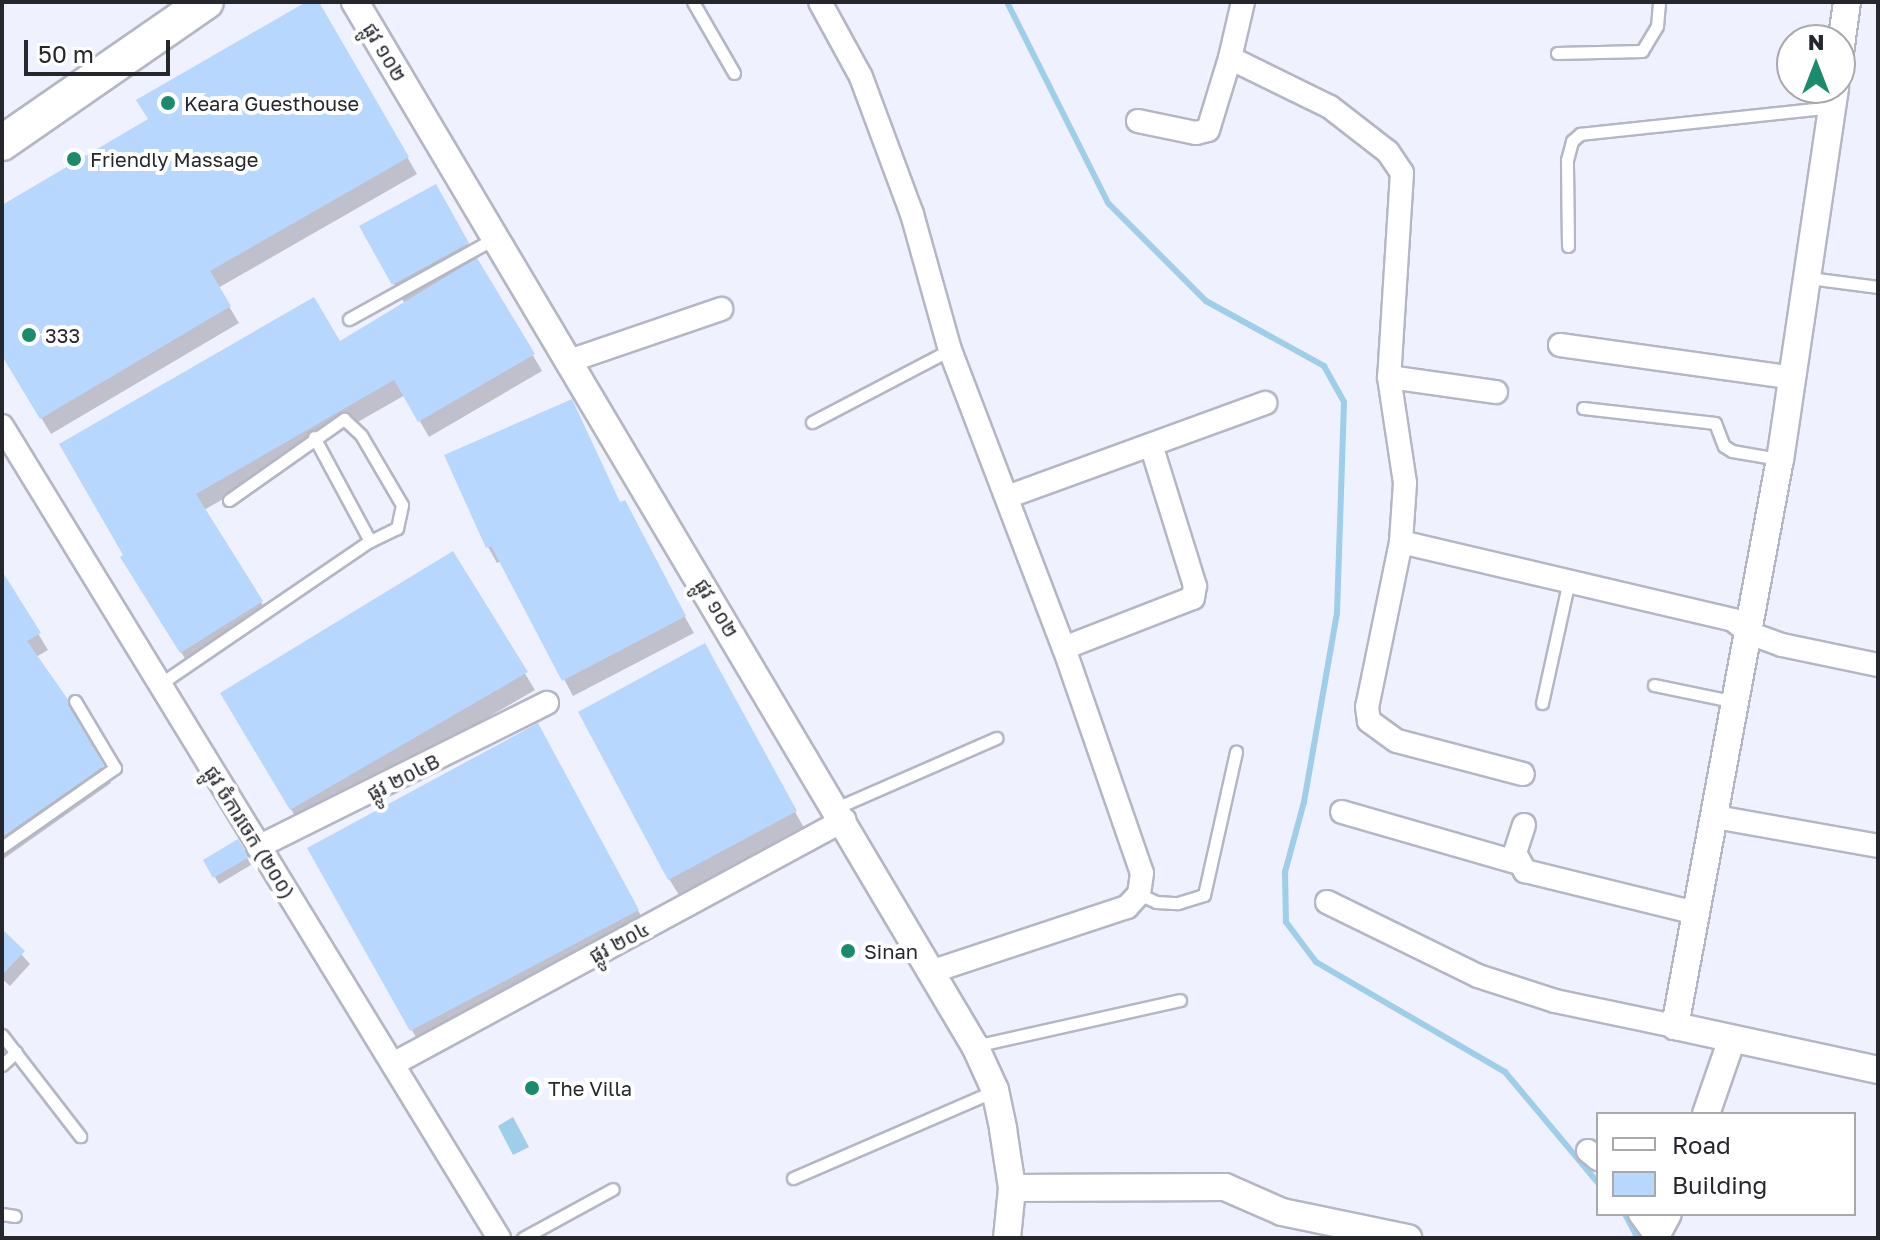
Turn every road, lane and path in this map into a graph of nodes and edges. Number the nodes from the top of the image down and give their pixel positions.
1 (206, 2) edge
2 (355, 2) edge
3 (693, 2) edge
4 (820, 2) edge
5 (1243, 2) edge
6 (1659, 2) edge
7 (1847, 2) edge
8 (1844, 24) edge
9 (1557, 53) dead end
10 (1230, 58) junction
11 (734, 73) dead end
12 (1792, 104) edge
13 (1833, 104) edge
14 (1138, 121) dead end
15 (2, 143) edge
16 (495, 238) junction
17 (1568, 246) dead end
18 (1809, 278) junction
19 (1878, 287) edge
20 (721, 309) dead end
21 (349, 319) dead end
22 (1560, 345) dead end
23 (950, 350) junction
24 (569, 361) junction
25 (1389, 377) junction
26 (1794, 378) junction
27 (1496, 392) dead end
28 (1265, 403) dead end
29 (1583, 408) dead end
30 (812, 422) dead end
31 (2, 426) edge
32 (314, 437) junction
33 (1151, 445) junction
34 (1780, 459) junction
35 (1007, 497) junction
36 (229, 500) dead end
37 (370, 541) junction
38 (1401, 542) junction
39 (1569, 580) junction
40 (1749, 633) junction
41 (1064, 648) junction
42 (1878, 665) edge
43 (159, 685) junction
44 (1654, 685) dead end
45 (75, 701) dead end
46 (1737, 702) junction
47 (547, 703) dead end
48 (1542, 703) dead end
49 (996, 738) dead end
50 (1236, 752) dead end
51 (1523, 774) dead end
52 (1342, 812) dead end
53 (840, 814) junction
54 (1716, 817) junction
55 (1524, 825) dead end
56 (1878, 846) edge
57 (2, 847) edge
58 (258, 847) junction
59 (1519, 863) junction
60 (1139, 894) junction
61 (1327, 902) dead end
62 (1696, 913) junction
63 (934, 971) junction
64 (1180, 1000) dead end
65 (1675, 1026) junction
66 (2, 1035) edge
67 (1731, 1042) junction
68 (975, 1046) junction
69 (16, 1052) junction
70 (2, 1054) edge
71 (395, 1063) junction
72 (2, 1065) edge
73 (1878, 1070) edge
74 (995, 1090) junction
75 (1707, 1112) edge
76 (80, 1136) dead end
77 (793, 1178) dead end
78 (1012, 1188) junction
79 (613, 1189) dead end
80 (1643, 1216) edge
81 (1660, 1229) edge
82 (499, 1238) edge
83 (523, 1238) edge
84 (1007, 1238) edge
85 (1408, 1238) edge

1 - 15 main road
2 - 16 street, ផ្លូវ ១០២
3 - 11 lane
4 - 23 street
5 - 10 street
6 - 9 lane
7 - 8 street
10 - 14 street
10 - 25 street
12 - 17 lane
13 - 18 street
16 - 21 lane
16 - 24 street, ផ្លូវ ១០២
18 - 19 lane
18 - 26 street
20 - 24 street
22 - 26 street
23 - 30 lane
23 - 35 street
24 - 53 street, ផ្លូវ ១០២
25 - 27 street
25 - 38 street
26 - 34 street
28 - 33 street
29 - 34 lane
31 - 43 street, ផ្លូវ ចំការចេក (២០០)
32 - 36 lane
32 - 37 lane
32 - 37 lane
33 - 35 street
33 - 41 street
34 - 40 street
35 - 41 street
37 - 43 lane
38 - 39 street
38 - 51 street
39 - 40 street
39 - 48 lane
40 - 42 street
40 - 46 street
41 - 60 street
43 - 58 street, ផ្លូវ ចំការចេក (២០០)
44 - 46 lane
45 - 57 lane
46 - 54 street
47 - 58 street, ផ្លូវ ២០៤B
49 - 53 lane
50 - 60 lane
52 - 59 street
53 - 63 street, ផ្លូវ ១០២
53 - 71 street, ផ្លូវ ២០៤
54 - 56 street
54 - 62 street
55 - 59 street
58 - 71 street, ផ្លូវ ចំការចេក (២០០)
59 - 62 street
60 - 63 street
61 - 65 street
62 - 65 street
63 - 68 street, ផ្លូវ ១០២
64 - 68 lane
65 - 67 street
66 - 69 lane
67 - 73 street
67 - 75 street
68 - 74 street, ផ្លូវ ១០២
69 - 70 lane
69 - 72 lane
69 - 76 lane
71 - 82 street, ផ្លូវ ចំការចេក (២០០)
74 - 77 lane
74 - 78 street, ផ្លូវ ១០២
78 - 84 street, ផ្លូវ ១០២
78 - 85 street
79 - 83 lane
80 - 81 street

